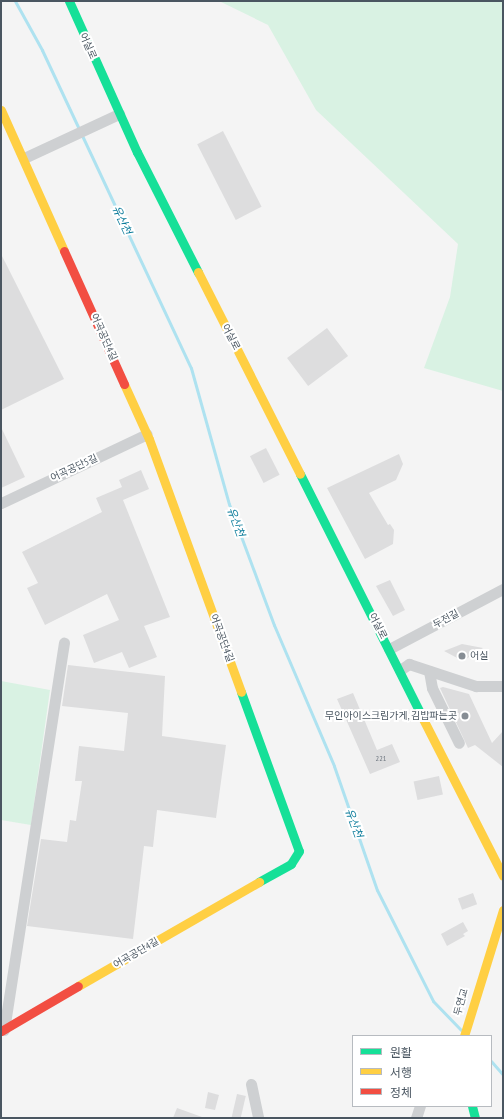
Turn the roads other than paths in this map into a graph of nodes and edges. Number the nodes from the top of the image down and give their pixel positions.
1 (69, 1) edge
2 (1, 110) edge
3 (119, 114) junction
4 (24, 158) junction
5 (147, 434) junction
6 (1, 503) edge
7 (503, 589) edge
8 (64, 643) dead end
9 (389, 649) junction
10 (400, 670) junction
11 (429, 671) junction
12 (503, 686) edge
13 (459, 743) dead end
14 (503, 876) edge
15 (503, 910) edge
16 (2, 1031) edge
17 (464, 1035) edge
18 (251, 1084) dead end
19 (420, 1107) edge
20 (472, 1107) edge
21 (258, 1118) edge
22 (416, 1118) edge
23 (475, 1118) edge

1 - 3 street, 어실로
2 - 4 street, 어곡공단4길
3 - 4 street
3 - 9 street, 어실로
4 - 5 street, 어곡공단4길
5 - 6 street, 어곡공단5길
5 - 16 street, 어곡공단4길
7 - 9 street, 두전길
8 - 16 street, 어곡공단4길
9 - 10 street, 어실로
10 - 11 street
10 - 14 street, 어실로
11 - 12 street
11 - 13 street
15 - 17 street, 두연교
18 - 21 street
19 - 22 street
20 - 23 street

